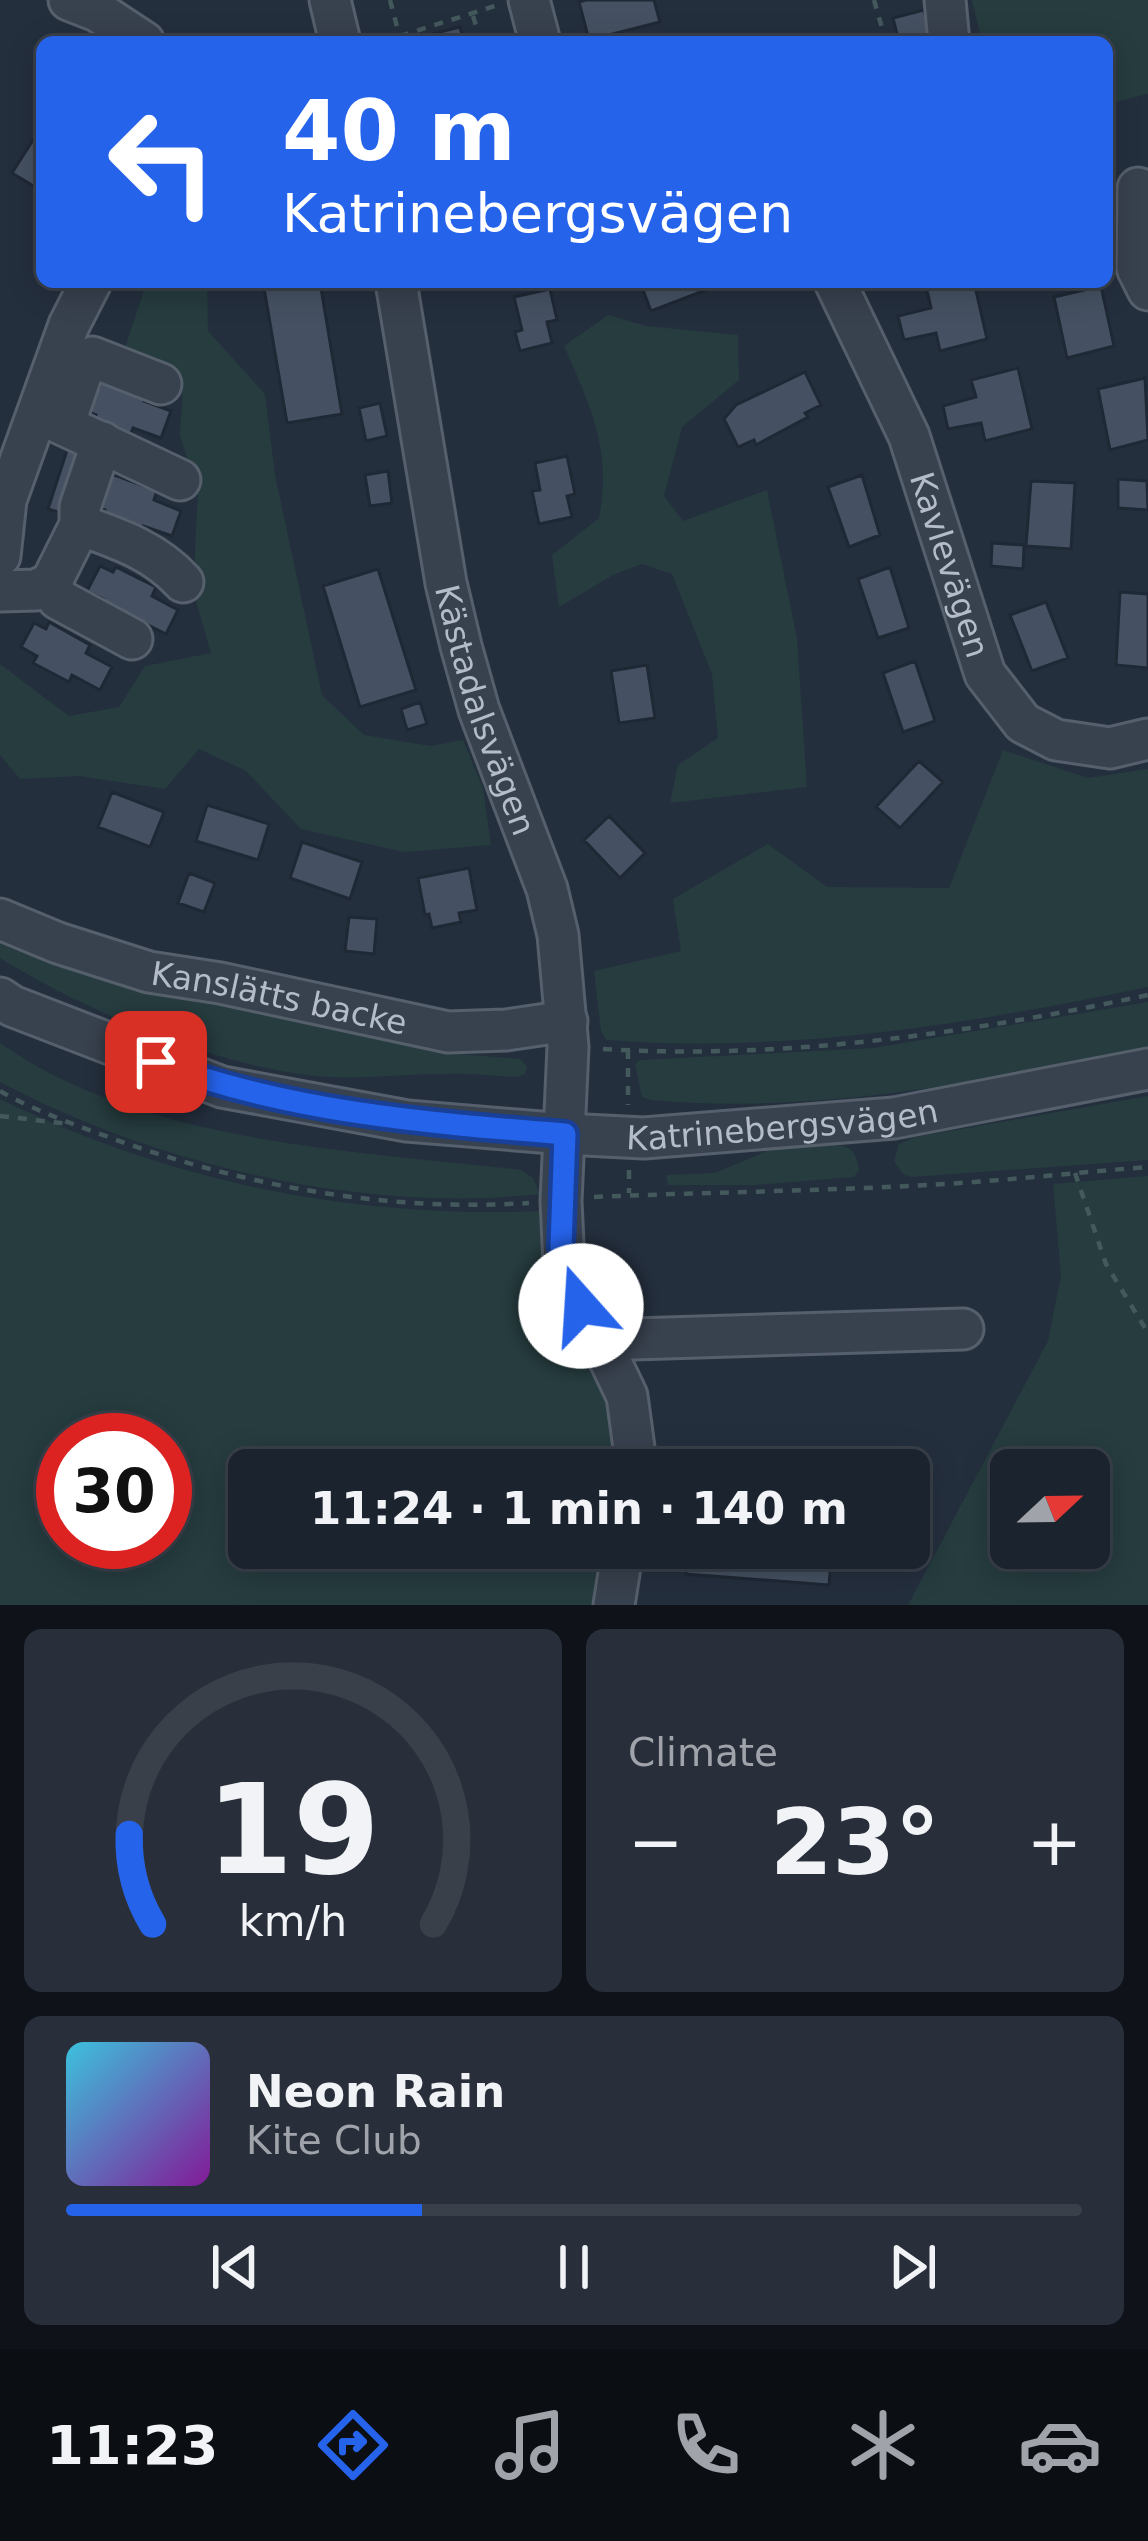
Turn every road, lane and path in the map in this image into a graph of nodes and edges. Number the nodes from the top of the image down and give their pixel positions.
1 (69, 0) edge
2 (329, 0) edge
3 (390, 0) edge
4 (546, 0) edge
5 (874, 0) edge
6 (946, 0) edge
7 (515, 3) edge
8 (473, 16) junction
9 (135, 36) edge
10 (338, 36) edge
11 (399, 36) edge
12 (410, 36) edge
13 (479, 36) edge
14 (536, 36) edge
15 (554, 36) edge
16 (884, 36) edge
17 (949, 36) edge
18 (1138, 188) dead end
19 (88, 288) edge
20 (398, 288) edge
21 (838, 288) edge
22 (1148, 290) edge
23 (161, 384) dead end
24 (51, 419) junction
25 (102, 442) junction
26 (180, 480) dead end
27 (80, 525) junction
28 (0, 556) edge
29 (183, 582) dead end
30 (51, 584) junction
31 (0, 591) edge
32 (132, 639) dead end
33 (1148, 739) edge
34 (0, 920) edge
35 (1148, 995) edge
36 (0, 998) edge
37 (568, 1034) junction
38 (1148, 1069) edge
39 (0, 1116) edge
40 (75, 1125) dead end
41 (565, 1134) junction
42 (1148, 1167) edge
43 (963, 1329) dead end
44 (1148, 1333) edge
45 (601, 1340) junction
46 (634, 1449) edge
47 (620, 1569) edge
48 (614, 1605) edge

1 - 9 street
2 - 10 street
3 - 11 path
4 - 15 street
5 - 16 path
6 - 17 street
7 - 8 path
7 - 14 street
8 - 12 path
8 - 13 path
18 - 22 street
19 - 24 street
20 - 37 street, Kästadalsvägen
21 - 33 street, Kavlevägen
23 - 24 street
24 - 25 street
24 - 28 street
25 - 26 street
25 - 27 street
27 - 29 street
27 - 30 street
30 - 31 street
30 - 32 street
34 - 37 street, Kanslätts backe
35 - 37 path
36 - 41 street, Katrinebergsvägen
37 - 41 street, Kästadalsvägen
38 - 41 street, Katrinebergsvägen
39 - 40 path
41 - 45 street, Kästadalsvägen
42 - 44 path
43 - 45 street
45 - 46 street, Kästadalsvägen
47 - 48 street

